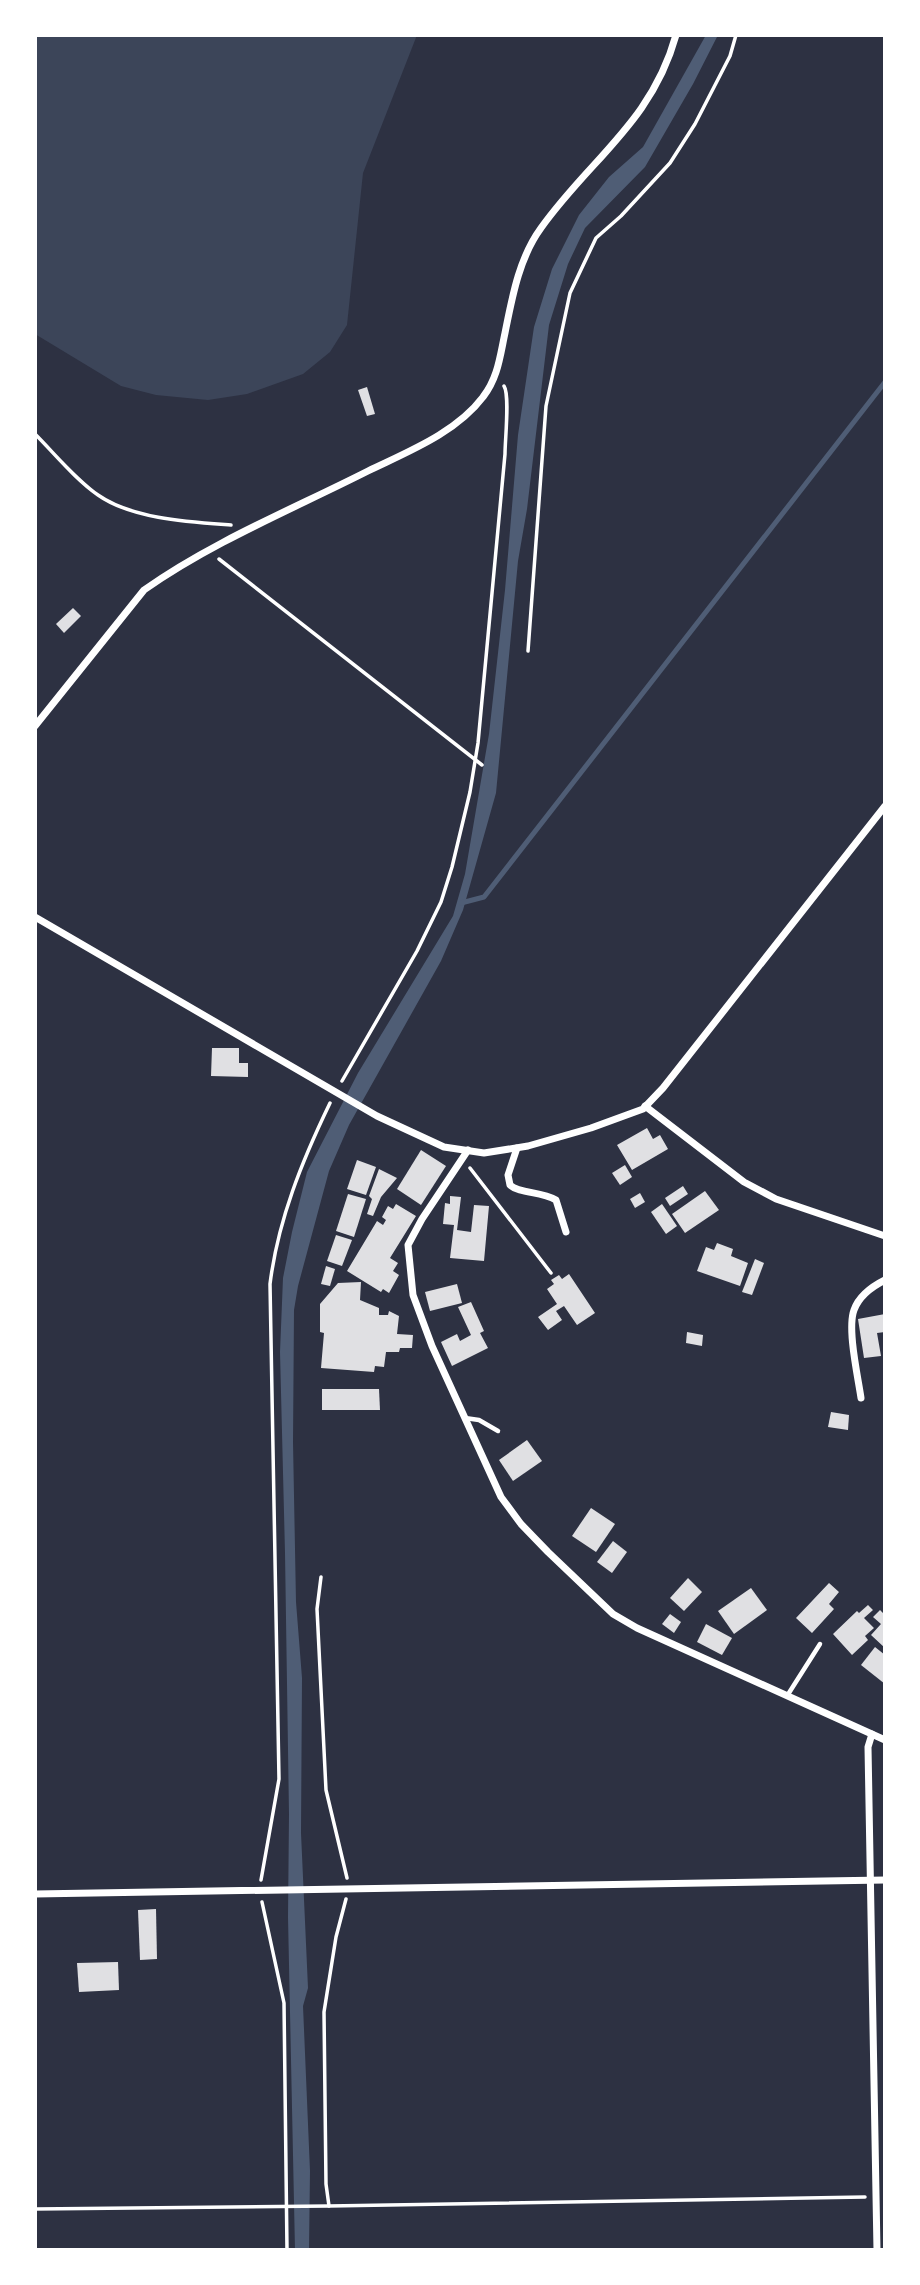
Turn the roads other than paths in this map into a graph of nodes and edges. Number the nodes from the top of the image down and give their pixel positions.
1 (676, 35) edge
2 (35, 726) edge
3 (885, 806) edge
4 (35, 917) edge
5 (645, 1106) junction
6 (517, 1148) junction
7 (468, 1150) junction
8 (566, 1232) dead end
9 (885, 1236) edge
10 (885, 1280) edge
11 (861, 1398) dead end
12 (464, 1418) junction
13 (498, 1431) dead end
14 (820, 1644) dead end
15 (788, 1696) junction
16 (872, 1734) junction
17 (885, 1740) edge
18 (871, 1880) junction
19 (885, 1880) edge
20 (35, 1894) edge
21 (877, 2250) edge

1 - 2 street
3 - 5 street
4 - 7 street
5 - 6 street
5 - 9 street
6 - 7 street
6 - 8 street
7 - 12 street
10 - 11 street
12 - 13 lane
12 - 15 street
14 - 15 lane
15 - 16 street
16 - 17 street
16 - 18 street
18 - 19 street
18 - 20 street
18 - 21 street

